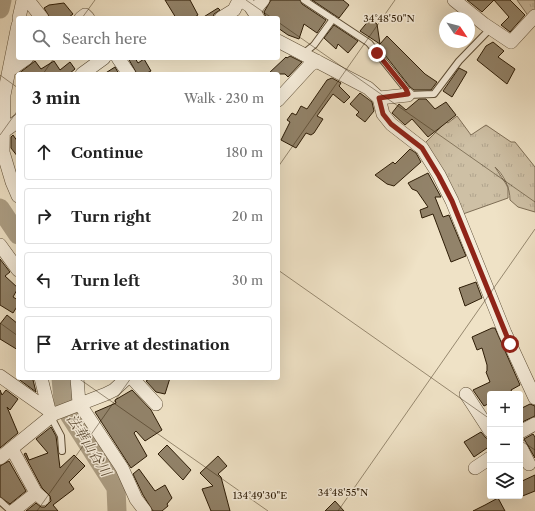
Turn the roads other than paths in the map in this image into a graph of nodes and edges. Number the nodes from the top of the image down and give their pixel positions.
1 (240, 0) edge
2 (263, 0) edge
3 (304, 0) edge
4 (454, 0) edge
5 (27, 2) edge
6 (256, 15) edge
7 (20, 16) edge
8 (40, 16) edge
9 (224, 16) edge
10 (535, 16) edge
11 (333, 19) junction
12 (490, 28) junction
13 (16, 37) edge
14 (280, 42) edge
15 (303, 54) junction
16 (24, 60) edge
17 (101, 60) edge
18 (119, 60) edge
19 (317, 61) junction
20 (10, 70) junction
21 (85, 72) edge
22 (128, 72) edge
23 (408, 94) junction
24 (280, 98) edge
25 (379, 98) junction
26 (16, 122) edge
27 (3, 132) junction
28 (15, 180) edge
29 (0, 245) edge
30 (16, 267) edge
31 (0, 376) edge
32 (42, 380) edge
33 (77, 380) edge
34 (125, 380) edge
35 (134, 380) edge
36 (530, 391) edge
37 (466, 394) dead end
38 (79, 403) junction
39 (156, 404) dead end
40 (51, 414) junction
41 (535, 424) edge
42 (487, 427) edge
43 (523, 430) edge
44 (12, 448) junction
45 (62, 451) dead end
46 (523, 452) edge
47 (0, 457) edge
48 (487, 460) edge
49 (529, 464) dead end
50 (476, 468) dead end
51 (0, 501) edge
52 (136, 505) edge
53 (12, 511) edge
54 (145, 511) edge

1 - 6 street
1 - 9 street
2 - 6 street
3 - 11 lane
4 - 12 street
5 - 7 street
5 - 8 street
10 - 12 street
11 - 15 lane
11 - 23 lane
12 - 23 lane
13 - 20 street
14 - 15 street
15 - 19 street
16 - 20 street
17 - 21 street
18 - 22 street
19 - 24 street
19 - 25 street
20 - 27 street
23 - 25 street
25 - 36 street
26 - 27 street
27 - 28 street
29 - 30 street
31 - 40 street
32 - 40 street
33 - 38 street
34 - 38 street
35 - 39 street
37 - 42 street
38 - 40 street
38 - 52 street
40 - 44 street
40 - 45 lane
41 - 43 street
44 - 47 street
44 - 53 street
46 - 49 street
48 - 50 street
51 - 53 lane
52 - 54 street

